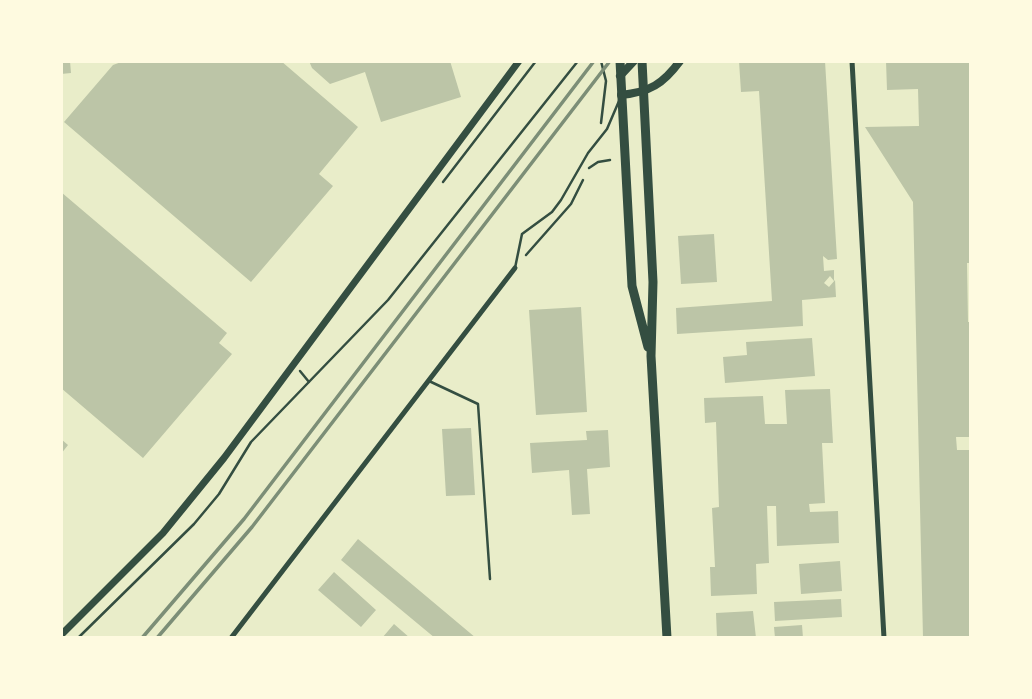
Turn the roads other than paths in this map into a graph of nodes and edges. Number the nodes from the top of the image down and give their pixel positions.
1 (520, 61) edge
2 (620, 61) edge
3 (634, 61) edge
4 (642, 61) edge
5 (680, 61) edge
6 (852, 61) edge
7 (620, 76) junction
8 (644, 92) junction
9 (621, 95) junction
10 (515, 268) joint
11 (651, 356) junction
12 (429, 381) junction
13 (490, 579) dead end
14 (61, 635) edge
15 (231, 638) edge
16 (667, 638) edge
17 (884, 638) edge

1 - 14 street
2 - 7 main road
3 - 7 main road
4 - 8 main road
5 - 8 main road
6 - 17 street
7 - 9 main road
8 - 9 main road
8 - 11 main road
9 - 10 lane
9 - 11 main road
10 - 12 street
11 - 16 main road
12 - 13 lane
12 - 15 street

